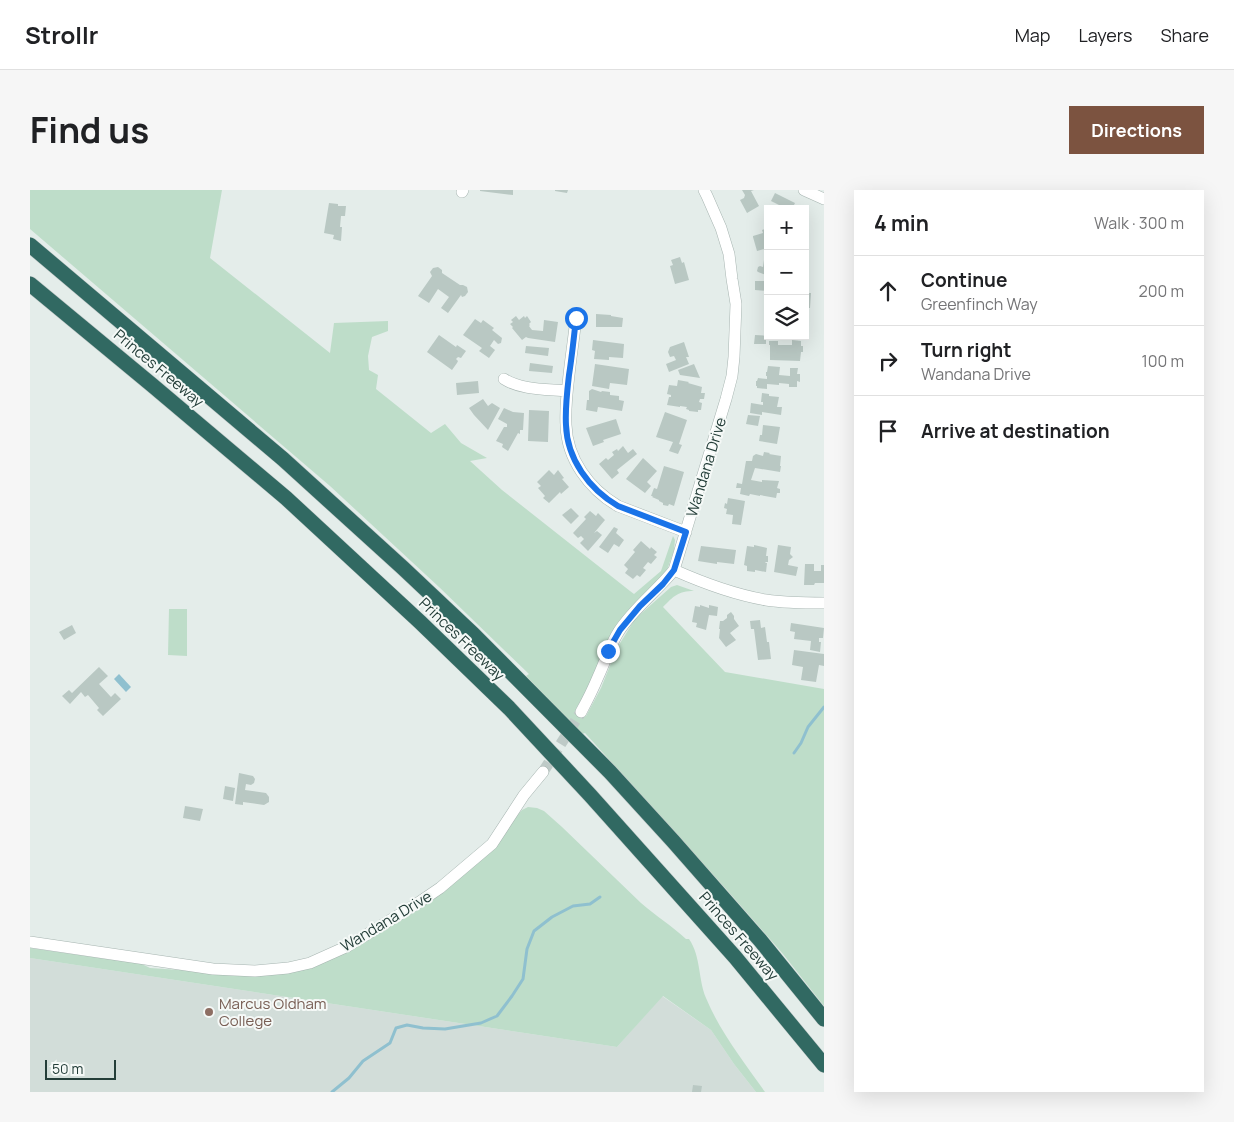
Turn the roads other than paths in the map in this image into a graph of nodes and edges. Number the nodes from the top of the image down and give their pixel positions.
1 (804, 190) edge
2 (706, 192) edge
3 (824, 199) edge
4 (30, 245) edge
5 (30, 284) edge
6 (576, 318) dead end
7 (504, 379) dead end
8 (568, 391) junction
9 (686, 532) junction
10 (674, 570) junction
11 (824, 604) edge
12 (581, 712) tunnel mouth
13 (543, 772) tunnel mouth
14 (30, 942) edge
15 (824, 1019) edge
16 (824, 1065) edge

1 - 3 street
2 - 9 street, Wandana Drive
4 - 15 highway, Princes Freeway
5 - 16 highway, Princes Freeway
6 - 8 street
7 - 8 street
8 - 9 street
9 - 10 street, Wandana Drive
10 - 11 street
10 - 12 street, Wandana Drive
13 - 14 street, Wandana Drive

